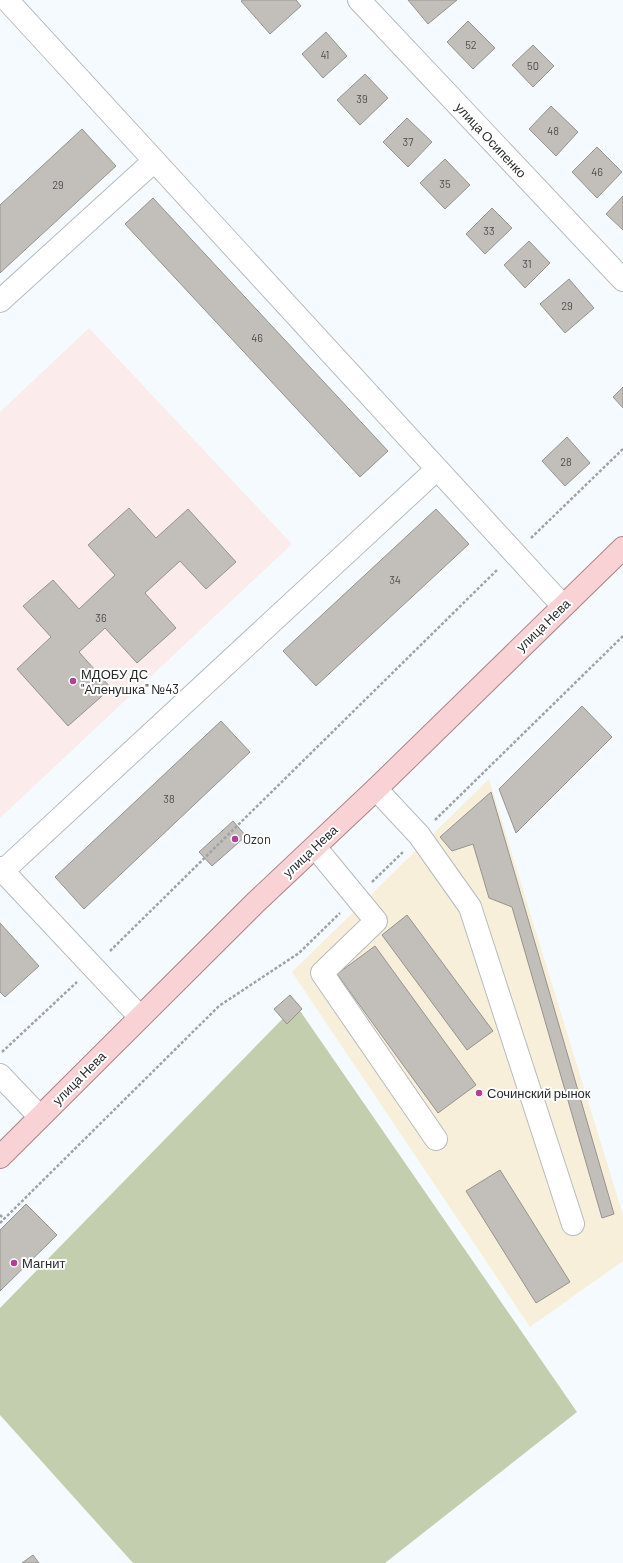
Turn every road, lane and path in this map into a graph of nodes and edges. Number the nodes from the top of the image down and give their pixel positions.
1 (7, 0) edge
2 (359, 0) edge
3 (154, 161) junction
4 (623, 280) edge
5 (0, 300) edge
6 (623, 449) edge
7 (438, 469) junction
8 (623, 548) edge
9 (514, 553) junction
10 (562, 606) junction
11 (623, 636) edge
12 (376, 789) junction
13 (419, 835) junction
14 (315, 847) junction
15 (2, 870) edge
16 (356, 897) junction
17 (93, 967) junction
18 (140, 1017) junction
19 (0, 1054) edge
20 (0, 1075) edge
21 (40, 1117) junction
22 (436, 1139) dead end
23 (0, 1157) edge
24 (0, 1215) edge
25 (4, 1219) junction
26 (0, 1223) edge
27 (573, 1224) dead end

1 - 3 street
2 - 4 street, улица Осипенко
3 - 5 street
3 - 7 street
6 - 9 path
7 - 9 street
7 - 15 street
8 - 10 main road, улица Нева
9 - 10 street
9 - 17 path
10 - 12 main road, улица Нева
11 - 13 path
12 - 13 street
12 - 14 main road, улица Нева
13 - 16 path
13 - 27 street
14 - 16 street
14 - 18 main road, улица Нева
15 - 17 street
16 - 22 street
16 - 25 path
17 - 18 street
17 - 19 path
18 - 21 main road, улица Нева
20 - 21 street
21 - 23 main road, улица Нева
24 - 25 path
25 - 26 path

